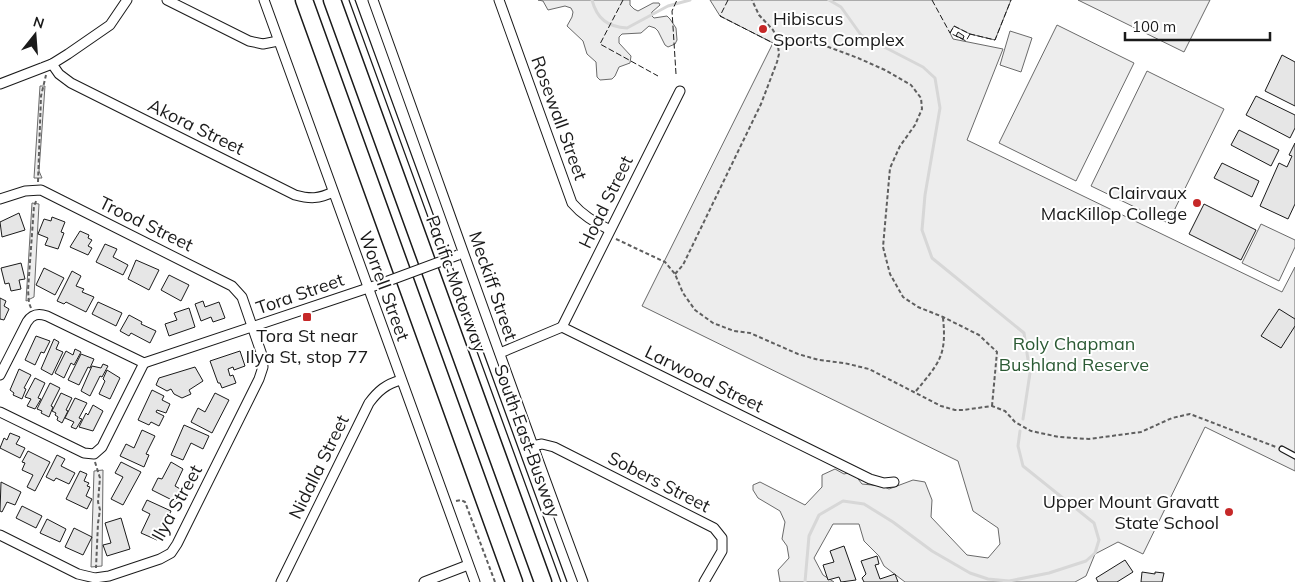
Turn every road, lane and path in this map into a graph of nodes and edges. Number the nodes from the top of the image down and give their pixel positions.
1 (127, 0) edge
2 (167, 0) edge
3 (264, 0) edge
4 (304, 0) edge
5 (332, 0) edge
6 (352, 0) edge
7 (373, 0) edge
8 (499, 0) edge
9 (752, 0) edge
10 (777, 38) junction
11 (278, 41) junction
12 (52, 64) junction
13 (0, 84) edge
14 (680, 91) dead end
15 (38, 184) dead end
16 (333, 192) junction
17 (38, 196) dead end
18 (0, 199) edge
19 (609, 232) junction
20 (461, 254) junction
21 (675, 274) junction
22 (368, 288) junction
23 (34, 314) junction
24 (943, 317) junction
25 (562, 327) junction
26 (253, 328) junction
27 (500, 353) junction
28 (144, 363) junction
29 (0, 375) edge
30 (401, 380) junction
31 (916, 392) junction
32 (992, 406) junction
33 (0, 412) edge
34 (532, 446) junction
35 (1282, 450) joint
36 (94, 454) junction
37 (1295, 456) edge
38 (894, 482) dead end
39 (446, 503) junction
40 (0, 535) edge
41 (468, 565) junction
42 (95, 572) dead end
43 (281, 582) edge
44 (424, 582) edge
45 (475, 582) edge
46 (495, 582) edge
47 (514, 582) edge
48 (543, 582) edge
49 (564, 582) edge
50 (583, 582) edge
51 (704, 582) edge

1 - 12 street
2 - 11 street
3 - 11 street, Worrell Street
4 - 47 highway
5 - 48 highway, Pacific Motorway
6 - 49 lane, South East Busway
7 - 20 street, Meckiff Street
8 - 19 street, Rosewall Street
9 - 10 path
10 - 21 path
10 - 24 path
11 - 16 street, Worrell Street
12 - 13 street
12 - 15 path
12 - 16 street, Akora Street
14 - 19 street, Hoad Street
16 - 22 street, Worrell Street
17 - 23 path
18 - 26 street, Trood Street
19 - 21 path
19 - 25 street, Hoad Street
20 - 22 street, Tora Street, bridge
20 - 27 street, Meckiff Street
21 - 31 path
22 - 26 street, Tora Street
22 - 30 street, Worrell Street
23 - 28 street
23 - 29 street
24 - 31 path
24 - 32 path
25 - 27 street
25 - 38 street, Larwood Street
26 - 28 street, Tora Street
26 - 40 street, Ilya Street
27 - 34 street, Meckiff Street
28 - 36 street
30 - 39 street, Worrell Street
30 - 43 street, Nidalla Street
31 - 32 path
32 - 35 path
33 - 36 street
34 - 50 street, Meckiff Street
34 - 51 street, Sobers Street
35 - 37 lane
36 - 42 path
39 - 41 street, Worrell Street
39 - 46 path
41 - 44 street
41 - 45 street, Worrell Street

